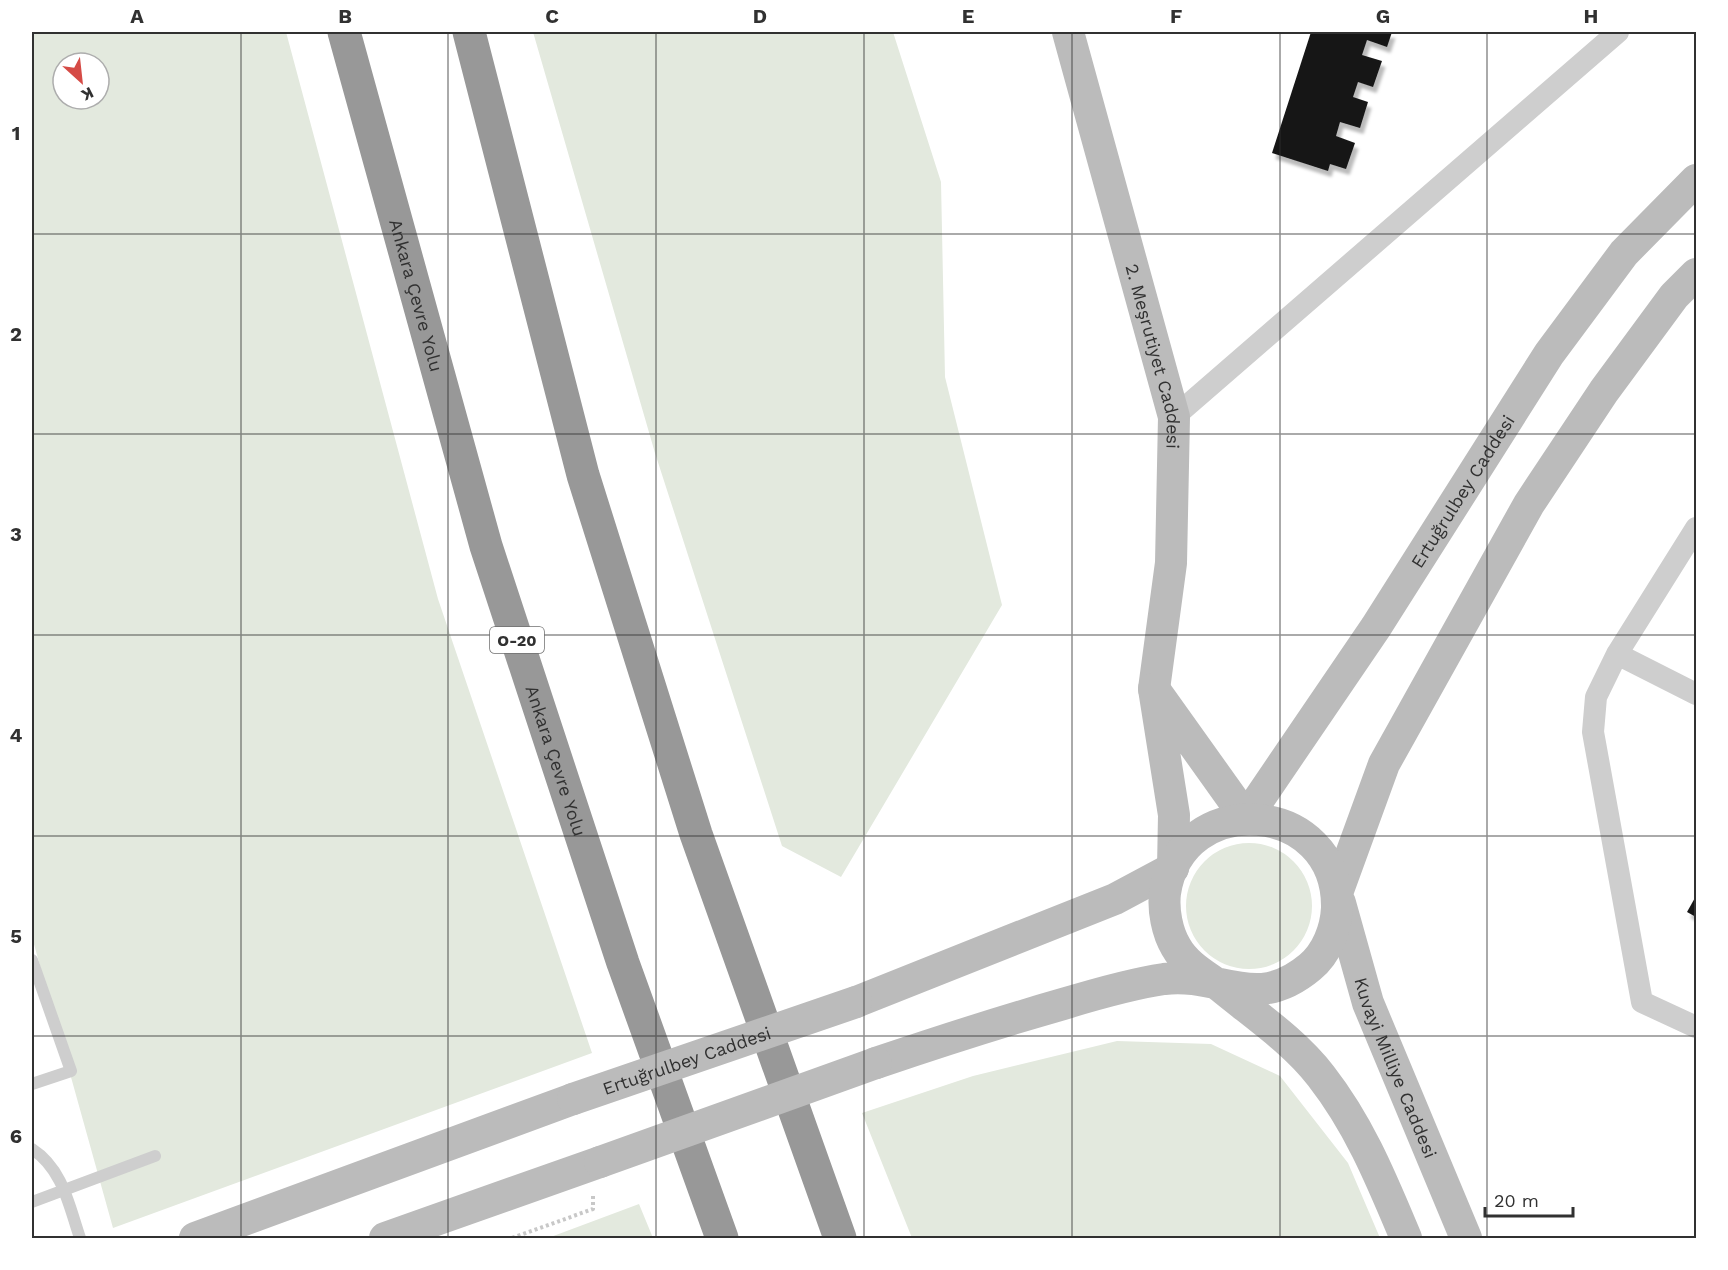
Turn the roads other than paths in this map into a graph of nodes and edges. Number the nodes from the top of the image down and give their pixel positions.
1 (344, 32) edge
2 (469, 32) edge
3 (1068, 32) edge
4 (1618, 32) edge
5 (1696, 180) edge
6 (1696, 274) edge
7 (1174, 417) junction
8 (1696, 528) edge
9 (1617, 654) junction
10 (1154, 689) junction
11 (1696, 694) edge
12 (1246, 818) junction
13 (1173, 868) junction
14 (1337, 893) junction
15 (32, 960) edge
16 (1214, 982) junction
17 (1696, 1027) edge
18 (32, 1084) edge
19 (32, 1149) edge
20 (155, 1156) dead end
21 (64, 1191) junction
22 (32, 1202) edge
23 (80, 1239) edge
24 (195, 1239) edge
25 (385, 1239) edge
26 (722, 1239) edge
27 (840, 1239) edge
28 (1406, 1239) edge
29 (1466, 1239) edge

1 - 26 highway, Ankara Çevre Yolu / O-20
2 - 27 highway
3 - 7 main road, 2. Meşrutiyet Caddesi
4 - 7 street
5 - 12 main road, Ertuğrulbey Caddesi
6 - 14 main road, Ertuğrulbey Caddesi
7 - 10 main road, 2. Meşrutiyet Caddesi
8 - 9 street
9 - 11 street
9 - 17 street
10 - 12 main road
10 - 13 main road, 2. Meşrutiyet Caddesi
12 - 13 main road, Ertuğrulbey Caddesi
12 - 14 main road, Ertuğrulbey Caddesi
13 - 16 main road, Ertuğrulbey Caddesi
13 - 24 main road, Ertuğrulbey Caddesi, bridge
14 - 16 main road, Ertuğrulbey Caddesi
14 - 29 main road, Kuvayi Milliye Caddesi
15 - 18 lane
16 - 25 main road, Ertuğrulbey Caddesi, bridge
16 - 28 main road
19 - 21 lane
20 - 21 lane
21 - 22 lane
21 - 23 lane

